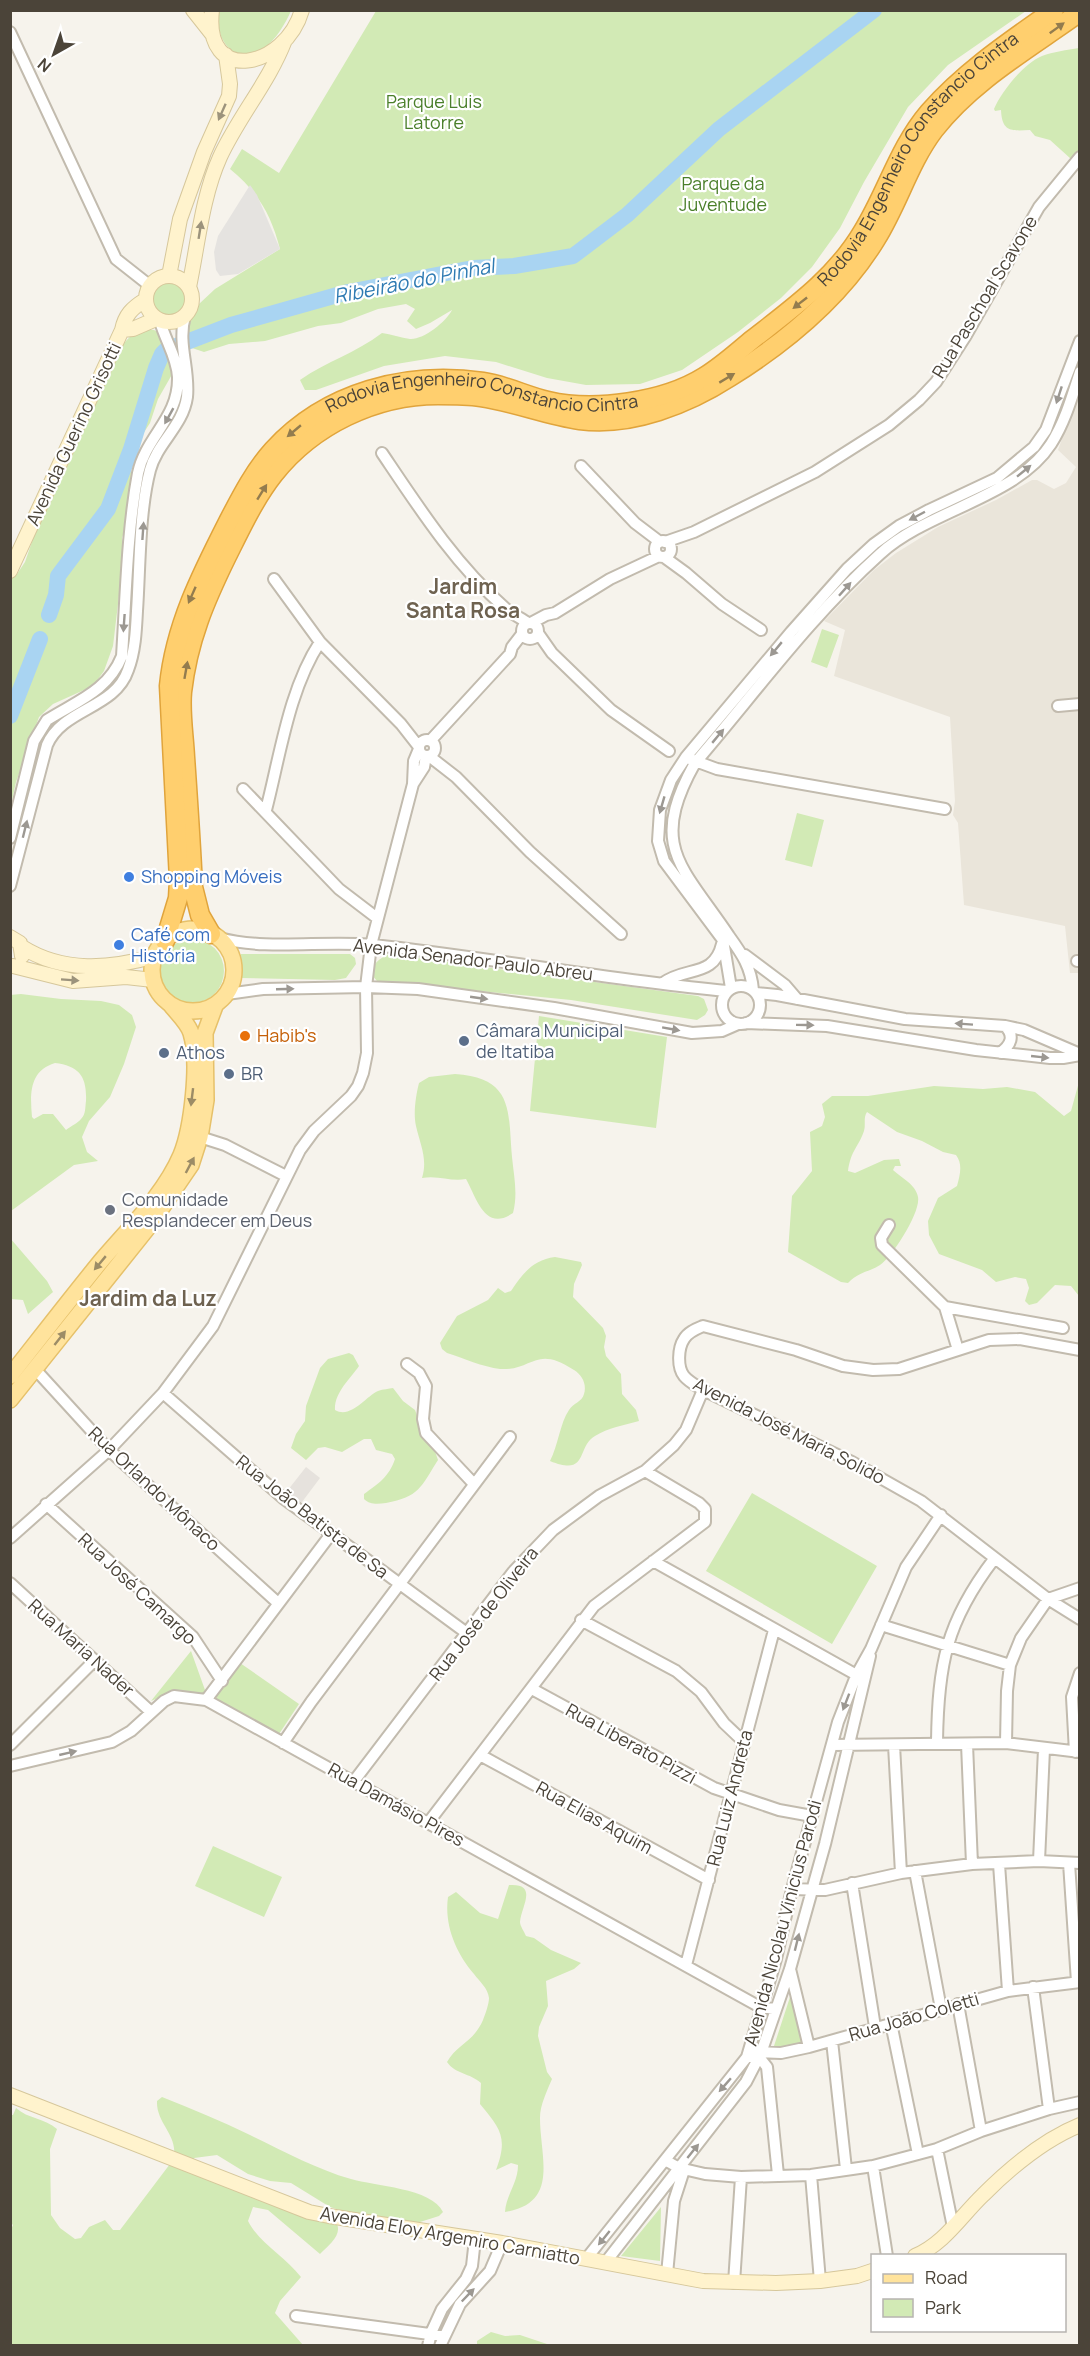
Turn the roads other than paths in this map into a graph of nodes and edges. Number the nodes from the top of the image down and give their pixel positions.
1 (193, 10) edge
2 (212, 10) edge
3 (302, 10) edge
4 (1054, 10) edge
5 (1080, 12) edge
6 (10, 32) edge
7 (212, 34) junction
8 (285, 39) junction
9 (226, 56) junction
10 (1080, 157) edge
11 (169, 276) junction
12 (149, 285) junction
13 (189, 287) junction
14 (145, 300) junction
15 (185, 316) junction
16 (158, 320) junction
17 (122, 330) junction
18 (1080, 341) edge
19 (180, 359) junction
20 (1065, 374) junction
21 (1078, 376) edge
22 (382, 453) dead end
23 (581, 466) dead end
24 (662, 550) junction
25 (10, 571) edge
26 (274, 579) dead end
27 (761, 630) dead end
28 (530, 632) junction
29 (796, 635) junction
30 (320, 642) junction
31 (1080, 704) edge
32 (1058, 706) dead end
33 (426, 748) junction
34 (669, 751) dead end
35 (691, 760) junction
36 (243, 789) dead end
37 (945, 809) dead end
38 (266, 810) junction
39 (10, 838) edge
40 (10, 886) edge
41 (377, 918) junction
42 (621, 934) dead end
43 (215, 936) junction
44 (14, 937) edge
45 (723, 940) junction
46 (371, 945) junction
47 (160, 948) junction
48 (742, 953) junction
49 (12, 966) edge
50 (153, 980) junction
51 (663, 983) junction
52 (366, 987) junction
53 (729, 989) junction
54 (754, 991) junction
55 (226, 994) junction
56 (798, 999) junction
57 (170, 1004) junction
58 (214, 1006) junction
59 (742, 1023) junction
60 (1005, 1026) junction
61 (1000, 1053) junction
62 (1080, 1055) edge
63 (200, 1137) junction
64 (286, 1176) junction
65 (889, 1225) dead end
66 (945, 1307) junction
67 (1063, 1328) dead end
68 (958, 1350) junction
69 (1080, 1350) edge
70 (407, 1364) dead end
71 (35, 1369) junction
72 (10, 1376) edge
73 (703, 1390) junction
74 (163, 1393) junction
75 (10, 1400) edge
76 (510, 1437) dead end
77 (109, 1450) junction
78 (645, 1470) junction
79 (474, 1484) junction
80 (46, 1504) junction
81 (940, 1515) junction
82 (331, 1534) junction
83 (10, 1538) edge
84 (994, 1559) junction
85 (653, 1561) junction
86 (10, 1583) edge
87 (398, 1585) junction
88 (1080, 1588) edge
89 (1048, 1599) junction
90 (278, 1603) junction
91 (1080, 1619) edge
92 (581, 1620) junction
93 (881, 1625) junction
94 (774, 1630) junction
95 (468, 1634) junction
96 (946, 1646) junction
97 (94, 1661) junction
98 (1010, 1665) junction
99 (1080, 1673) edge
100 (861, 1677) junction
101 (222, 1681) junction
102 (532, 1689) junction
103 (206, 1700) junction
104 (152, 1712) junction
105 (744, 1742) junction
106 (937, 1742) junction
107 (283, 1743) junction
108 (1006, 1743) junction
109 (832, 1744) junction
110 (967, 1744) junction
111 (10, 1745) edge
112 (894, 1745) junction
113 (849, 1746) junction
114 (1044, 1749) junction
115 (1077, 1752) edge
116 (480, 1755) junction
117 (10, 1766) edge
118 (354, 1781) junction
119 (731, 1794) junction
120 (812, 1816) junction
121 (428, 1823) junction
122 (1039, 1861) junction
123 (1074, 1863) edge
124 (972, 1864) junction
125 (999, 1864) junction
126 (915, 1871) junction
127 (902, 1873) junction
128 (709, 1880) junction
129 (852, 1883) junction
130 (792, 1889) junction
131 (811, 1889) junction
132 (686, 1965) junction
133 (790, 1969) junction
134 (1078, 1982) edge
135 (1033, 1987) junction
136 (1008, 1991) junction
137 (958, 2004) junction
138 (760, 2007) junction
139 (775, 2009) junction
140 (941, 2009) junction
141 (891, 2023) junction
142 (875, 2027) junction
143 (832, 2041) junction
144 (809, 2047) junction
145 (754, 2055) junction
146 (10, 2095) edge
147 (1080, 2102) edge
148 (1049, 2109) junction
149 (1080, 2125) edge
150 (981, 2131) junction
151 (937, 2149) junction
152 (918, 2154) junction
153 (665, 2160) junction
154 (873, 2166) junction
155 (681, 2169) junction
156 (846, 2169) junction
157 (778, 2175) junction
158 (811, 2175) junction
159 (741, 2177) junction
160 (953, 2227) junction
161 (475, 2240) junction
162 (502, 2243) junction
163 (887, 2254) edge
164 (919, 2254) edge
165 (586, 2259) junction
166 (606, 2263) junction
167 (871, 2272) edge
168 (667, 2274) junction
169 (820, 2281) junction
170 (734, 2283) junction
171 (296, 2316) dead end
172 (431, 2333) junction
173 (442, 2341) edge
174 (428, 2346) edge

1 - 7 street
2 - 7 street
3 - 8 street
4 -> 47 highway, Rodovia Engenheiro Constancio Cintra
43 -> 5 highway, Rodovia Engenheiro Constancio Cintra
6 - 12 street
7 - 9 street
8 - 9 street
13 -> 8 street
9 -> 11 street
10 - 24 street, Rua Paschoal Scavone
11 - 12 street
11 - 13 street
12 - 14 street
13 - 15 street
14 - 16 street
14 - 17 street, Avenida Guerino Grisotti
15 - 16 street
15 - 19 street
16 - 17 street
16 - 19 street
17 - 25 street, Avenida Guerino Grisotti
18 - 20 street
19 -> 39 street
40 -> 19 street
20 - 21 street
20 -> 29 street
29 -> 21 street
22 - 28 street
23 - 24 street
24 - 27 street
24 - 28 street, Rua Paschoal Scavone
26 - 30 street
28 - 33 street, Rua Paschoal Scavone
28 - 34 street
29 - 35 street
30 - 33 street
30 - 38 street
31 - 32 street
33 - 41 street
33 - 42 street
35 - 37 street
35 -> 45 street
35 - 48 street
36 - 38 street
38 - 41 street
41 - 46 street
43 - 46 street, Avenida Senador Paulo Abreu
43 - 47 main road
43 - 55 main road
44 - 47 street
44 - 49 street
45 - 51 street
45 - 53 street
46 - 51 street, Avenida Senador Paulo Abreu
46 - 52 street
47 - 50 main road
48 - 54 street
48 - 56 street
49 -> 50 street
50 - 57 main road
51 - 53 street, Avenida Senador Paulo Abreu
55 -> 52 street
52 -> 59 street
52 - 64 street
53 - 54 street
53 - 59 street
54 - 56 street
54 - 59 street
55 - 58 main road
60 -> 56 street
57 - 58 main road
57 -> 72 main road
58 - 63 main road
59 -> 61 street
60 - 61 street
60 - 62 street
61 -> 62 street
63 - 64 street
71 -> 63 main road
64 - 74 street
65 - 66 street
66 - 67 street
66 - 68 street
68 - 69 street, Avenida José Maria Solido
68 - 73 street, Avenida José Maria Solido
70 - 79 street
71 - 75 main road
71 - 77 street, Rua Orlando Mônaco
73 - 78 street, Rua José de Oliveira
73 - 81 street, Avenida José Maria Solido
74 - 77 street
74 - 82 street, Rua João Batista de Sa
76 - 79 street
77 - 80 street
77 - 90 street, Rua Orlando Mônaco
78 - 85 street
78 - 95 street, Rua José de Oliveira
79 - 87 street
80 - 83 street
80 - 101 street, Rua José Camargo
81 - 84 street, Avenida José Maria Solido
81 - 93 street, Avenida Nicolau Vinicius Parodi
82 - 87 street, Rua João Batista de Sa
82 - 90 street
84 - 89 street, Avenida José Maria Solido
84 - 96 street
85 - 92 street
85 - 94 street
86 - 97 street, Rua Maria Nader
87 - 95 street, Rua João Batista de Sa
87 - 107 street
88 - 89 street
89 - 91 street, Avenida José Maria Solido
89 - 98 street
90 - 101 street
92 - 102 street
92 - 105 street
93 - 96 street
93 - 100 street, Avenida Nicolau Vinicius Parodi
94 - 100 street
94 - 105 street, Rua Luiz Andreta
95 - 118 street, Rua José de Oliveira
96 - 98 street
96 - 106 street
97 - 104 street, Rua Maria Nader
97 - 111 street
98 - 108 street
99 - 115 street
100 -> 109 street, Avenida Nicolau Vinicius Parodi
100 - 113 street, Avenida Nicolau Vinicius Parodi
101 - 103 street
102 - 116 street
102 - 119 street, Rua Liberato Pizzi
103 - 104 street, Rua Damásio Pires
103 - 107 street, Rua Damásio Pires
117 -> 104 street, Rua Damásio Pires
105 - 119 street, Rua Luiz Andreta
106 - 110 street
106 - 112 street
107 - 118 street, Rua Damásio Pires
108 - 110 street
108 - 114 street
109 - 113 street
109 - 120 street, Avenida Nicolau Vinicius Parodi
110 - 124 street
112 - 113 street
112 - 127 street
113 - 131 street, Avenida Nicolau Vinicius Parodi
114 - 115 street
114 - 122 street
116 - 121 street
116 - 128 street, Rua Elias Aquim
118 - 121 street, Rua Damásio Pires
119 - 120 street, Rua Liberato Pizzi
119 - 128 street, Rua Luiz Andreta
120 - 130 street, Avenida Nicolau Vinicius Parodi
121 - 132 street, Rua Damásio Pires
122 - 123 street
122 - 125 street
123 - 134 street
124 - 125 street
124 - 126 street
125 - 136 street
126 - 127 street
126 - 140 street
127 - 129 street
128 - 132 street, Rua Luiz Andreta
129 - 131 street
129 - 142 street
130 - 131 street
130 - 138 street, Avenida Nicolau Vinicius Parodi
133 -> 131 street, Avenida Nicolau Vinicius Parodi
132 - 138 street, Rua Damásio Pires
133 - 139 street, Avenida Nicolau Vinicius Parodi
133 - 144 street
134 - 135 street, Rua João Coletti
135 - 136 street, Rua João Coletti
135 - 148 street
136 - 137 street, Rua João Coletti
137 - 140 street, Rua João Coletti
137 - 150 street
138 - 139 street, Rua Damásio Pires
138 - 145 street, Avenida Nicolau Vinicius Parodi
139 - 145 street, Avenida Nicolau Vinicius Parodi
140 - 141 street, Rua João Coletti
141 - 142 street, Rua João Coletti
141 - 152 street
142 - 143 street, Rua João Coletti
143 - 144 street, Rua João Coletti
143 - 156 street
144 - 145 street, Rua João Coletti
145 -> 153 street, Avenida Nicolau Vinicius Parodi
155 -> 145 street, Avenida Nicolau Vinicius Parodi
145 - 157 street
146 - 161 street, Avenida Eloy Argemiro Carniatto
147 - 148 street
148 - 150 street
149 - 160 street
150 - 151 street
151 - 152 street
151 - 160 street
152 - 154 street
153 - 155 street
153 -> 165 street, Avenida Nicolau Vinicius Parodi
154 - 156 street
154 - 163 street
155 - 159 street
155 - 166 street, Avenida Nicolau Vinicius Parodi
155 - 168 street
156 - 158 street
157 - 158 street
157 - 159 street
158 - 169 street
159 - 170 street
160 - 164 street
161 - 162 street, Avenida Eloy Argemiro Carniatto
161 - 172 street
162 - 165 street, Avenida Eloy Argemiro Carniatto
173 -> 162 street
165 - 166 street, Avenida Eloy Argemiro Carniatto
166 - 168 street, Avenida Eloy Argemiro Carniatto
167 - 169 street, Avenida Eloy Argemiro Carniatto
168 - 170 street, Avenida Eloy Argemiro Carniatto
169 - 170 street, Avenida Eloy Argemiro Carniatto
171 - 172 street
172 - 173 street
172 - 174 street

